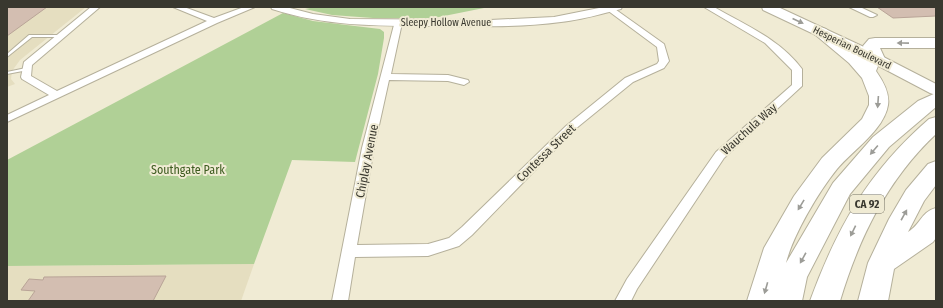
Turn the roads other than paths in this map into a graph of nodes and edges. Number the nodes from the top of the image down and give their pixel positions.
1 (96, 7) edge
2 (177, 7) edge
3 (251, 7) edge
4 (276, 7) edge
5 (708, 7) edge
6 (768, 7) edge
7 (790, 7) edge
8 (854, 7) edge
9 (611, 8) edge
10 (873, 16) dead end
11 (214, 21) junction
12 (398, 23) junction
13 (820, 32) joint
14 (61, 36) junction
15 (936, 43) edge
16 (7, 56) edge
17 (871, 59) junction
18 (26, 69) junction
19 (7, 72) edge
20 (385, 77) junction
21 (464, 82) dead end
22 (935, 88) edge
23 (56, 95) junction
24 (7, 119) edge
25 (936, 124) edge
26 (936, 169) edge
27 (936, 217) edge
28 (350, 252) junction
29 (882, 263) junction
30 (340, 301) edge
31 (623, 301) edge
32 (762, 301) edge
33 (787, 301) edge
34 (825, 301) edge
35 (873, 301) edge

1 - 14 street
2 - 11 street
3 - 11 street
4 - 12 street, Sleepy Hollow Avenue
5 - 31 street, Wauchula Way
6 -> 13 main road, Hesperian Boulevard
7 - 17 main road, Hesperian Boulevard
8 - 10 street
9 - 12 street, Sleepy Hollow Avenue
9 - 28 street, Contessa Street
11 - 23 street
12 - 20 street, Chiplay Avenue
13 - 17 highway
14 - 16 lane
14 - 18 street
15 -> 17 highway
17 - 22 main road, Hesperian Boulevard
17 -> 32 highway
18 - 19 lane
18 - 23 street
20 - 21 street
20 - 28 street, Chiplay Avenue
22 -> 33 highway
23 - 24 street
25 -> 34 highway, CA 92
29 -> 26 highway
27 - 29 highway
28 - 30 street, Chiplay Avenue
29 - 35 highway

